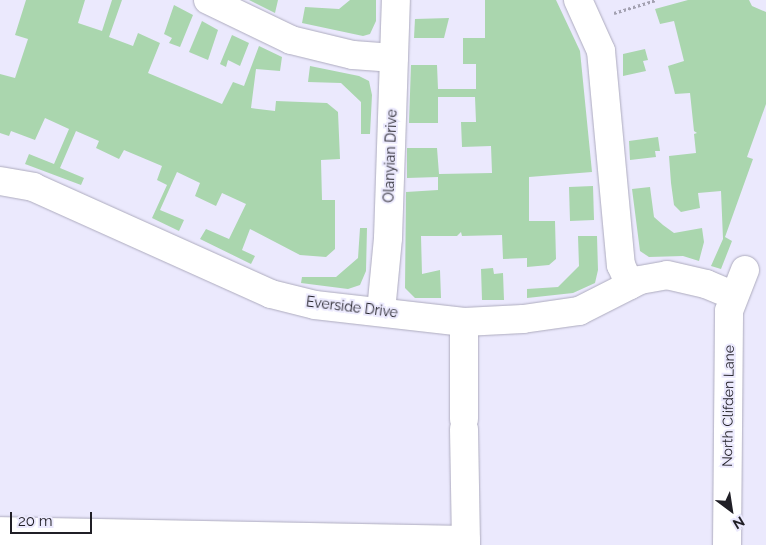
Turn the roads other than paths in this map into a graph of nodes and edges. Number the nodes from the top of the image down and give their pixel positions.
1 (208, 0) edge
2 (396, 0) edge
3 (584, 11) edge
4 (394, 58) junction
5 (0, 181) edge
6 (745, 270) dead end
7 (630, 284) junction
8 (734, 296) junction
9 (381, 311) junction
10 (464, 322) junction
11 (0, 530) edge
12 (466, 543) edge
13 (727, 545) edge

1 - 4 street
2 - 4 street, Olanyian Drive
3 - 7 street
4 - 9 street, Olanyian Drive
5 - 9 street, Everside Drive
6 - 8 street, North Clifden Lane
7 - 8 street, Everside Drive
7 - 10 street, Everside Drive
8 - 13 street, North Clifden Lane
9 - 10 street, Everside Drive
10 - 12 street
11 - 12 street

